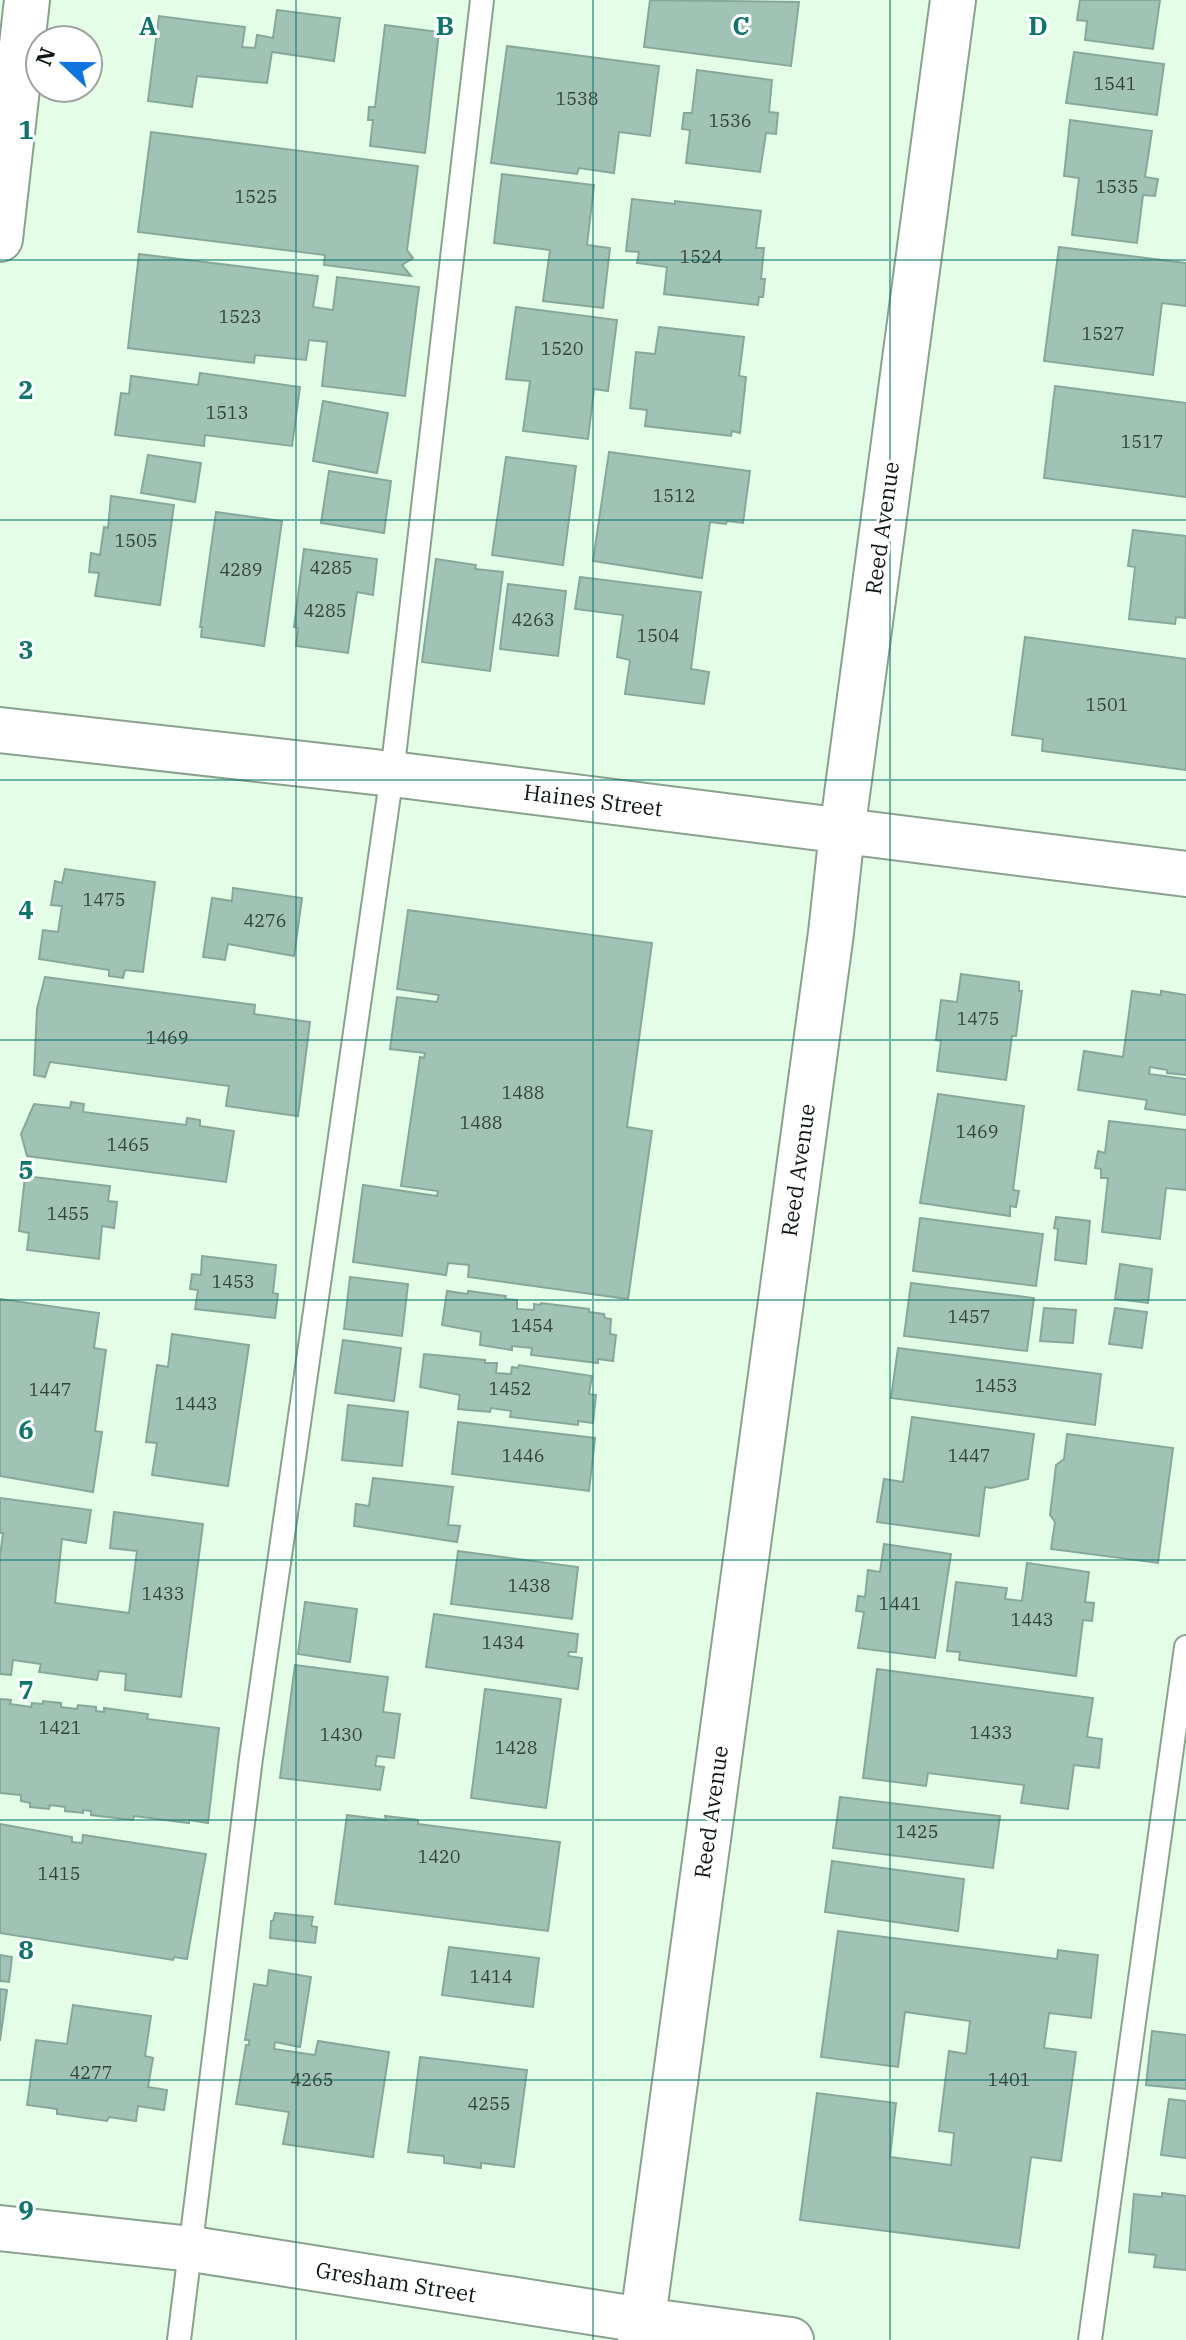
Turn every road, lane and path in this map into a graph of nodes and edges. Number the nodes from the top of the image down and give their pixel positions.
1 (27, 0) edge
2 (482, 0) edge
3 (953, 0) edge
4 (0, 239) edge
5 (0, 730) edge
6 (392, 774) junction
7 (842, 832) junction
8 (1186, 874) edge
9 (1186, 1647) edge
10 (0, 2228) edge
11 (192, 2249) junction
12 (641, 2330) edge
13 (179, 2340) edge
14 (791, 2340) edge
15 (1090, 2340) edge

1 - 4 street
2 - 6 lane
3 - 7 street, Reed Avenue
5 - 6 street, Haines Street
6 - 7 street, Haines Street
6 - 11 lane
7 - 8 street, Haines Street
7 - 12 street, Reed Avenue
9 - 15 lane
10 - 11 street, Gresham Street
11 - 12 street, Gresham Street
11 - 13 lane
12 - 14 street, Gresham Street

